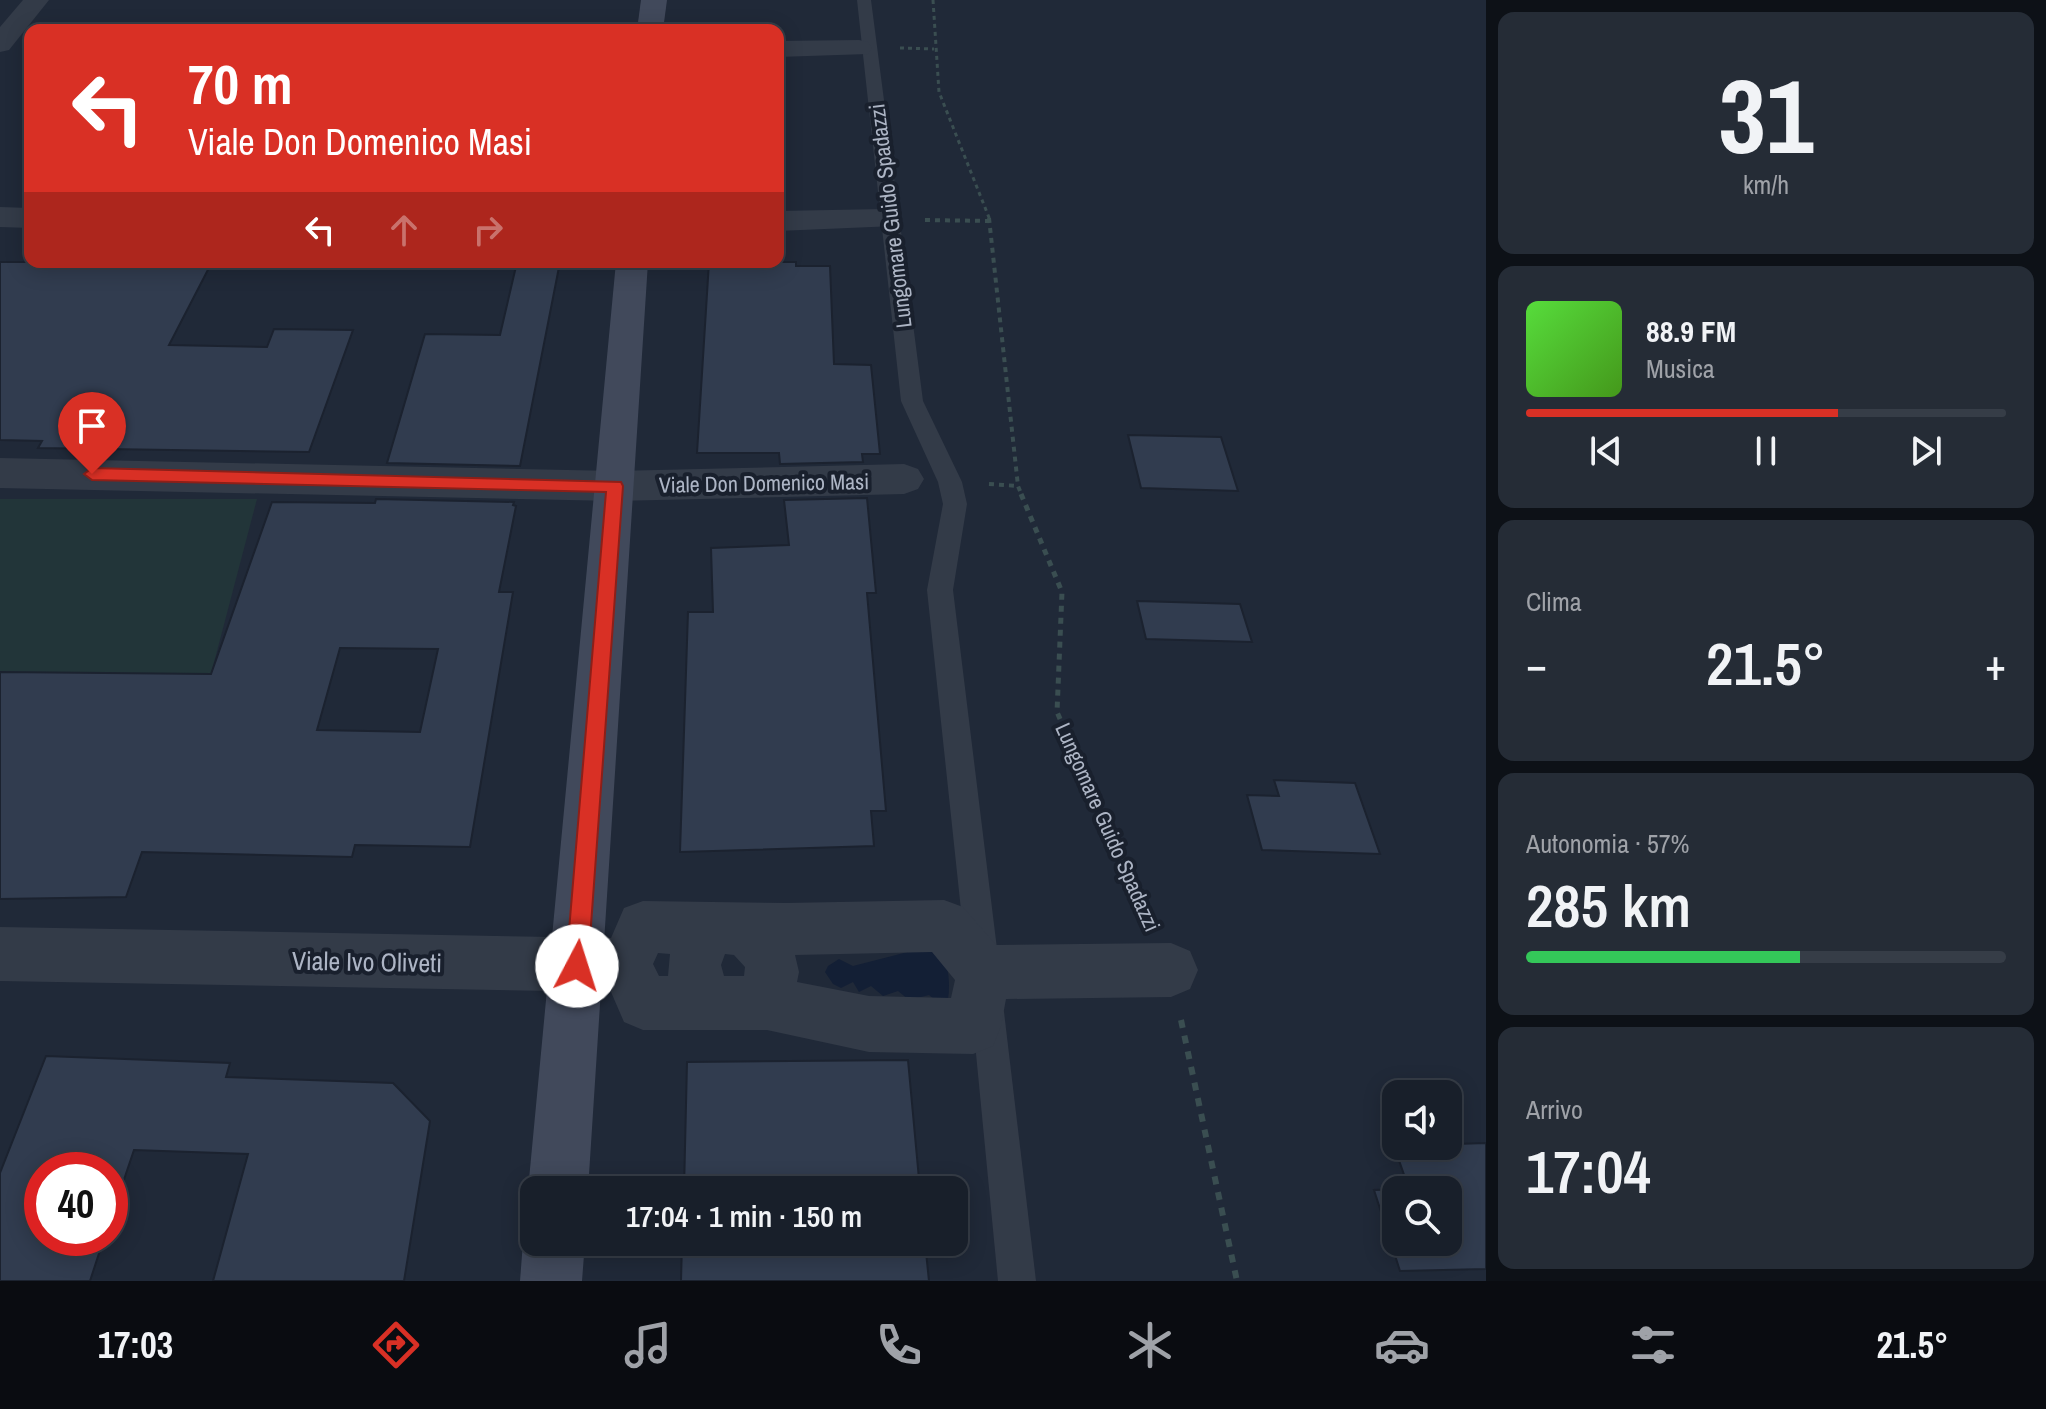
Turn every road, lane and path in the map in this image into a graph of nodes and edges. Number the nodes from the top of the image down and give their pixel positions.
1 (36, 0) edge
2 (654, 0) edge
3 (864, 0) edge
4 (933, 0) edge
5 (651, 24) edge
6 (0, 45) edge
7 (24, 46) edge
8 (859, 48) dead end
9 (784, 49) edge
10 (0, 217) edge
11 (24, 218) edge
12 (887, 220) junction
13 (784, 221) edge
14 (990, 221) junction
15 (632, 268) edge
16 (0, 473) edge
17 (904, 479) dead end
18 (615, 486) junction
19 (729, 928) junction
20 (0, 954) edge
21 (601, 966) junction
22 (1171, 970) junction
23 (984, 972) junction
24 (734, 1003) junction
25 (561, 1176) edge
26 (553, 1256) edge
27 (551, 1281) edge
28 (1017, 1281) edge
29 (1237, 1281) edge

1 - 6 street
2 - 5 street
3 - 12 lane, Lungomare Guido Spadazzi
4 - 14 path, Lungomare Guido Spadazzi
6 - 7 street
8 - 9 street
10 - 11 street
12 - 13 street
12 - 14 path
12 - 23 lane, Lungomare Guido Spadazzi
14 - 22 path, Lungomare Guido Spadazzi
15 - 18 street
16 - 18 street, Viale Don Domenico Masi
17 - 18 street, Viale Don Domenico Masi
18 - 21 street
19 - 21 street
19 - 23 street
19 - 24 street
19 - 24 street
20 - 21 street, Viale Ivo Oliveti
21 - 24 street
21 - 25 street
22 - 23 street
22 - 29 path, Lungomare Guido Spadazzi
23 - 24 street
23 - 28 lane, Lungomare Guido Spadazzi
26 - 27 street

